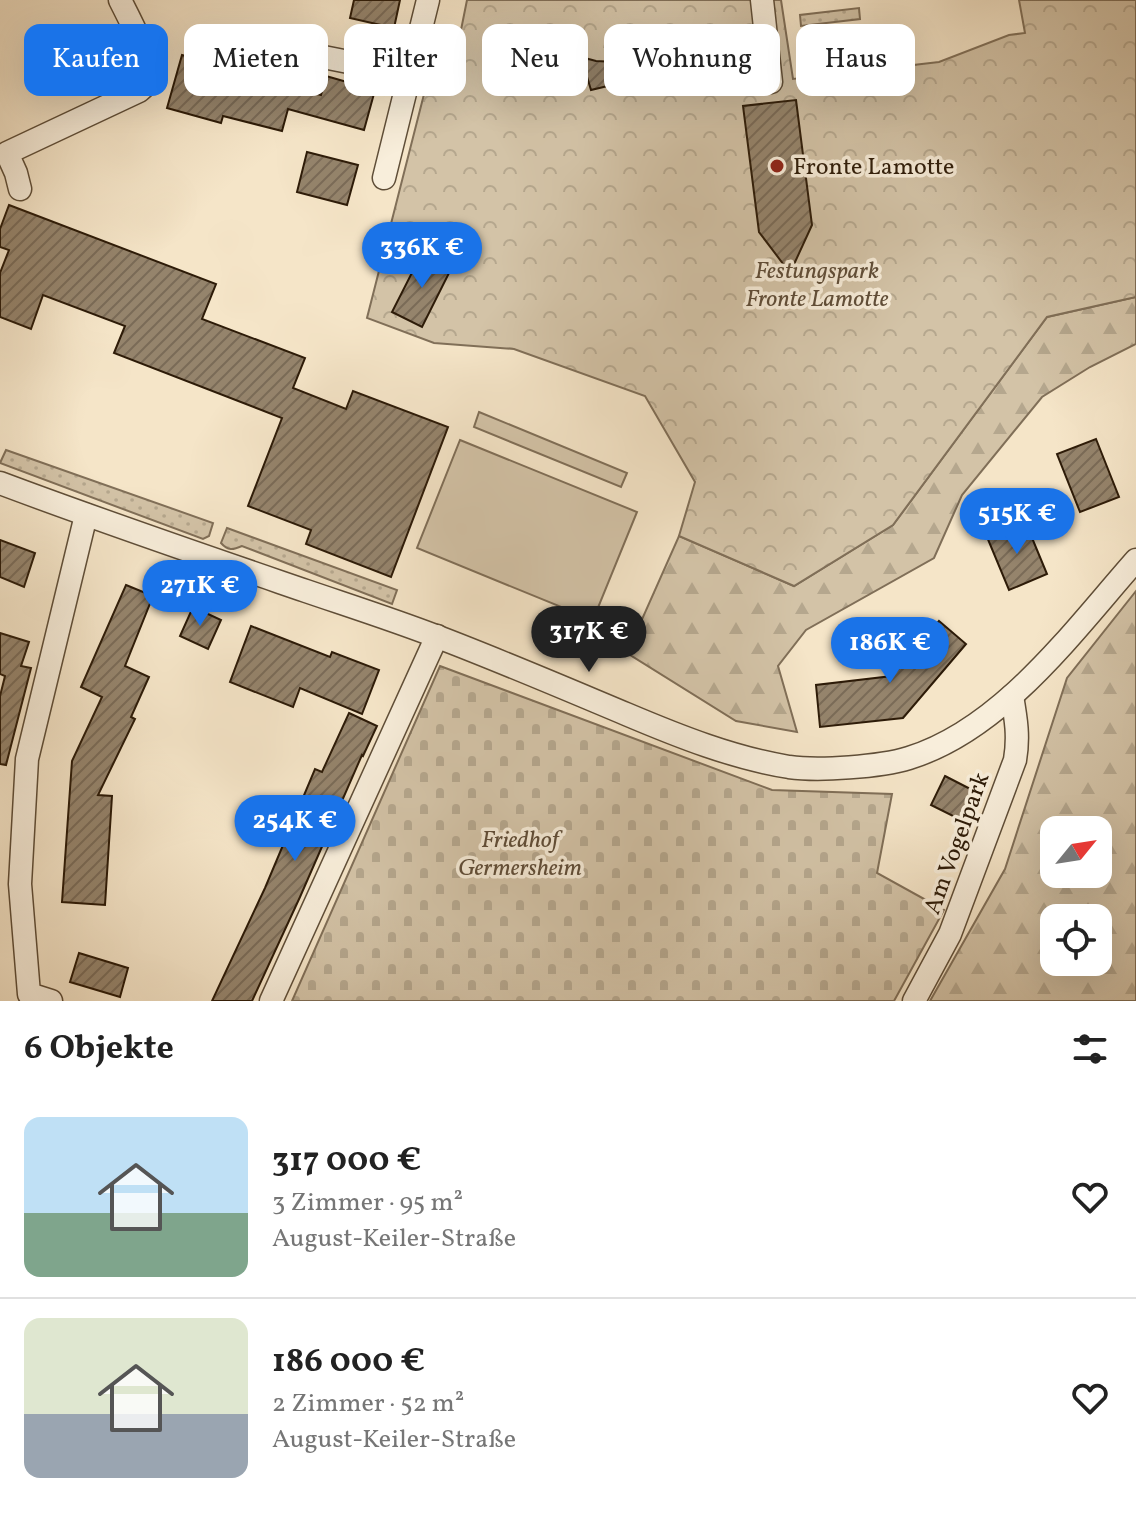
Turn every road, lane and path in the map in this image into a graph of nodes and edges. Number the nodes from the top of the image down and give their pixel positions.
1 (120, 0) edge
2 (428, 0) edge
3 (762, 0) edge
4 (422, 24) edge
5 (765, 24) edge
6 (404, 96) edge
7 (384, 178) dead end
8 (20, 189) dead end
9 (0, 483) edge
10 (86, 515) junction
11 (1136, 560) edge
12 (437, 636) junction
13 (1012, 696) junction
14 (51, 1001) edge
15 (271, 1001) edge
16 (914, 1001) edge

1 - 8 street
2 - 4 street
3 - 5 street
6 - 7 street
9 - 10 street
10 - 12 street
10 - 14 street
11 - 13 street
12 - 13 street
12 - 15 street
13 - 16 street, Am Vogelpark

